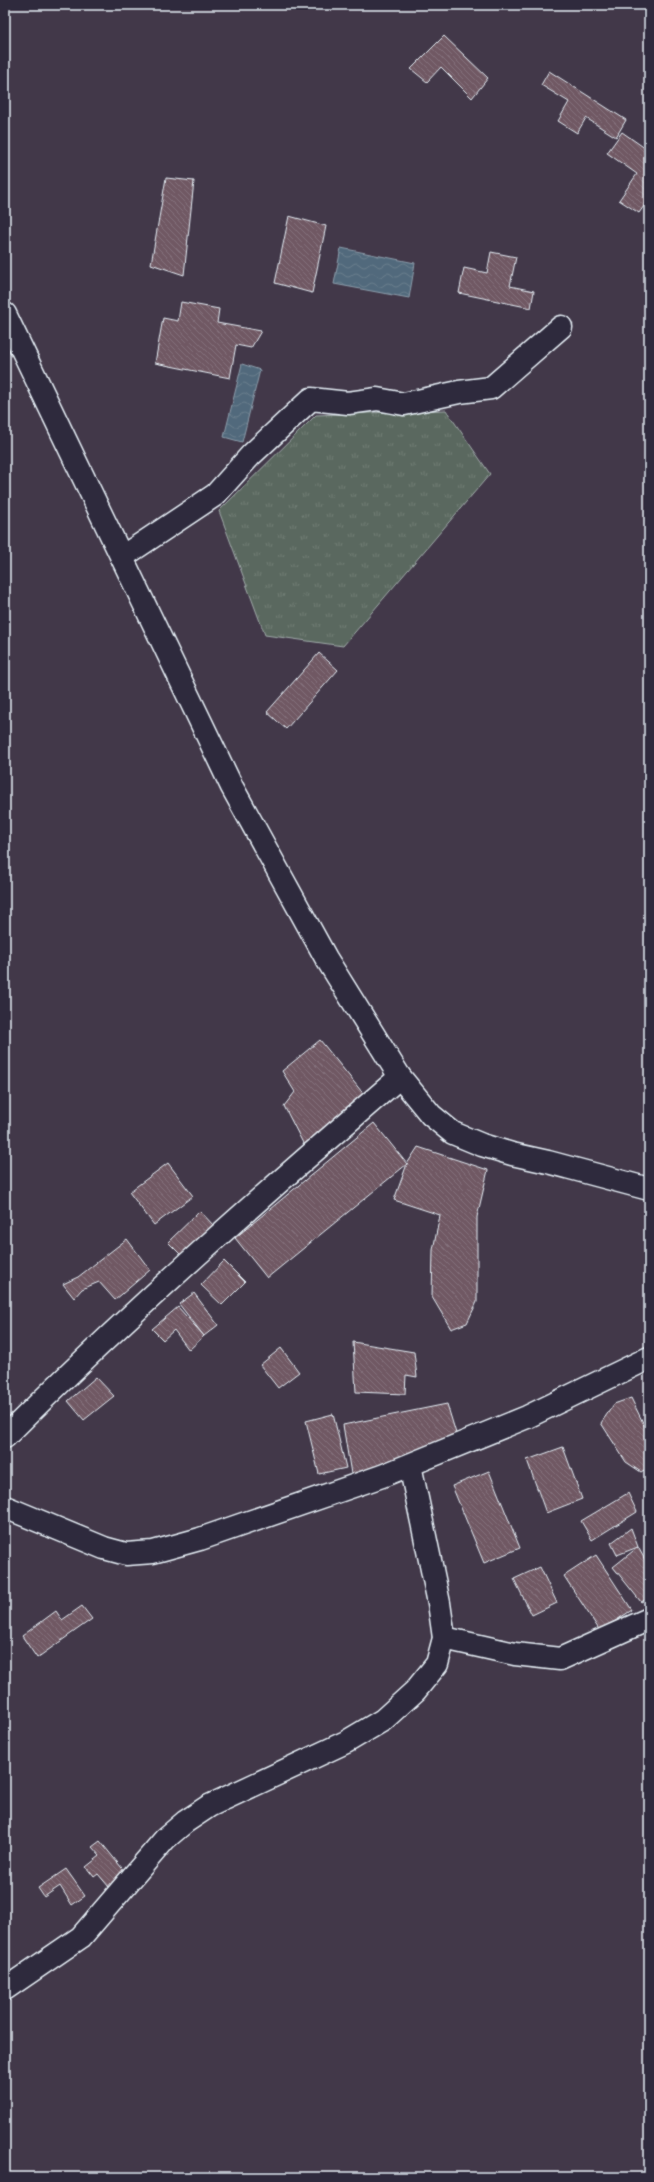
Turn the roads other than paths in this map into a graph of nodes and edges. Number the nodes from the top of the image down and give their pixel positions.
1 (5, 314) edge
2 (561, 326) dead end
3 (122, 557) junction
4 (400, 1078) junction
5 (649, 1189) edge
6 (649, 1358) edge
7 (5, 1436) edge
8 (410, 1465) junction
9 (5, 1507) edge
10 (649, 1619) edge
11 (444, 1638) junction
12 (5, 1989) edge

1 - 3 street
2 - 3 street
3 - 4 street
4 - 5 street
4 - 7 street
6 - 8 street
8 - 9 street
8 - 11 street
10 - 11 street
11 - 12 street

